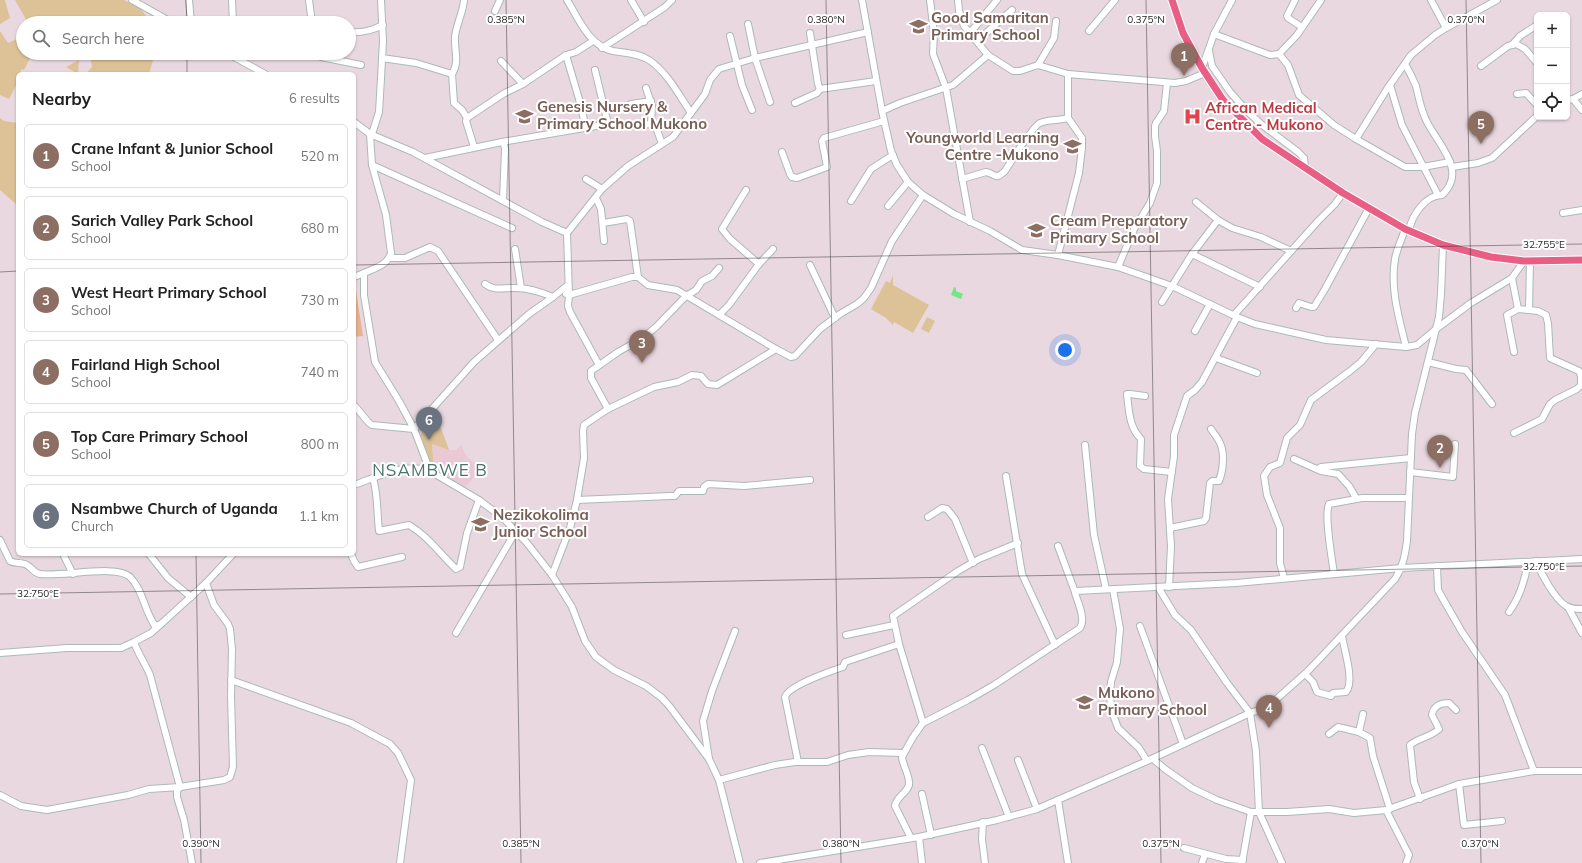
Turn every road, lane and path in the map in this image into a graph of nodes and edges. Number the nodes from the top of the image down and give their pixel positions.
1 (132, 0) edge
2 (189, 0) edge
3 (232, 0) edge
4 (309, 0) edge
5 (381, 0) edge
6 (464, 0) edge
7 (500, 0) edge
8 (567, 0) edge
9 (631, 0) edge
10 (672, 0) edge
11 (862, 0) edge
12 (930, 0) edge
13 (952, 0) edge
14 (997, 0) edge
15 (1115, 0) edge
16 (1172, 0) edge
17 (1232, 0) edge
18 (1296, 0) edge
19 (1321, 0) edge
20 (1432, 0) edge
21 (1498, 0) edge
22 (958, 2) edge
23 (1012, 10) dead end
24 (495, 11) dead end
25 (161, 16) edge
26 (190, 16) edge
27 (233, 16) edge
28 (311, 16) edge
29 (1056, 21) dead end
30 (644, 22) junction
31 (748, 24) dead end
32 (383, 26) junction
33 (1302, 27) junction
34 (1534, 27) edge
35 (1446, 28) junction
36 (1089, 31) dead end
37 (868, 32) junction
38 (356, 33) edge
39 (810, 33) dead end
40 (970, 33) junction
41 (1214, 34) junction
42 (730, 36) dead end
43 (593, 41) junction
44 (977, 41) junction
45 (1513, 44) junction
46 (812, 45) junction
47 (602, 48) junction
48 (1209, 51) junction
49 (988, 54) junction
50 (1279, 54) junction
51 (566, 55) junction
52 (382, 58) junction
53 (755, 58) junction
54 (240, 60) edge
55 (345, 60) edge
56 (1534, 60) edge
57 (501, 61) dead end
58 (737, 64) junction
59 (1405, 64) junction
60 (361, 65) dead end
61 (1038, 65) junction
62 (1481, 66) dead end
63 (594, 70) dead end
64 (1204, 71) junction
65 (262, 72) edge
66 (452, 74) junction
67 (1068, 74) junction
68 (876, 81) junction
69 (1167, 83) junction
70 (522, 84) junction
71 (1390, 85) junction
72 (646, 88) dead end
73 (946, 88) junction
74 (820, 89) junction
75 (1517, 94) dead end
76 (1582, 94) edge
77 (1570, 99) edge
78 (651, 100) junction
79 (1570, 100) edge
80 (770, 102) dead end
81 (1534, 102) edge
82 (795, 103) dead end
83 (631, 104) dead end
84 (752, 110) dead end
85 (1582, 110) edge
86 (882, 111) junction
87 (691, 113) junction
88 (467, 118) junction
89 (1068, 118) junction
90 (1534, 119) edge
91 (884, 121) junction
92 (356, 123) edge
93 (608, 124) junction
94 (651, 124) junction
95 (586, 128) junction
96 (371, 134) junction
97 (1356, 139) junction
98 (502, 142) junction
99 (662, 144) junction
100 (474, 147) junction
101 (782, 152) dead end
102 (893, 155) junction
103 (425, 158) junction
104 (372, 165) junction
105 (1451, 165) junction
106 (1305, 167) junction
107 (1423, 167) junction
108 (586, 179) dead end
109 (962, 179) junction
110 (908, 182) junction
111 (602, 189) junction
112 (746, 190) dead end
113 (1343, 193) junction
114 (923, 195) junction
115 (1438, 195) junction
116 (596, 198) junction
117 (503, 200) junction
118 (851, 201) dead end
119 (1196, 202) dead end
120 (888, 206) dead end
121 (1369, 208) junction
122 (1582, 210) edge
123 (1562, 213) dead end
124 (1218, 220) junction
125 (970, 222) junction
126 (603, 223) junction
127 (512, 228) dead end
128 (1407, 230) junction
129 (567, 234) junction
130 (604, 241) dead end
131 (1443, 245) junction
132 (515, 249) dead end
133 (773, 249) dead end
134 (1291, 251) junction
135 (1192, 254) junction
136 (1058, 255) junction
137 (390, 258) junction
138 (1582, 260) edge
139 (1527, 261) junction
140 (759, 264) junction
141 (810, 265) dead end
142 (1118, 267) junction
143 (718, 268) dead end
144 (364, 273) junction
145 (356, 276) edge
146 (638, 277) junction
147 (1512, 278) junction
148 (484, 284) dead end
149 (568, 285) junction
150 (1172, 286) junction
151 (1260, 287) junction
152 (521, 288) junction
153 (560, 292) junction
154 (569, 295) junction
155 (686, 296) junction
156 (553, 297) junction
157 (1162, 302) dead end
158 (1210, 304) junction
159 (1296, 308) dead end
160 (1518, 309) junction
161 (1529, 310) junction
162 (719, 315) junction
163 (1235, 316) junction
164 (835, 318) junction
165 (1436, 329) junction
166 (1195, 331) dead end
167 (498, 340) junction
168 (1376, 344) junction
169 (1406, 347) junction
170 (776, 349) junction
171 (1514, 352) dead end
172 (1216, 358) junction
173 (1428, 362) junction
174 (599, 365) junction
175 (1257, 373) dead end
176 (1145, 396) dead end
177 (1492, 404) dead end
178 (356, 407) edge
179 (608, 409) junction
180 (414, 429) junction
181 (1211, 429) dead end
182 (1514, 433) dead end
183 (1455, 444) dead end
184 (1085, 445) dead end
185 (1411, 458) junction
186 (1294, 459) dead end
187 (1318, 469) junction
188 (430, 471) junction
189 (1172, 472) junction
190 (1410, 472) junction
191 (1006, 476) dead end
192 (373, 478) junction
193 (810, 480) dead end
194 (356, 484) edge
195 (1356, 498) junction
196 (1408, 498) junction
197 (479, 500) junction
198 (578, 500) junction
199 (928, 518) dead end
200 (1170, 528) junction
201 (516, 531) junction
202 (0, 540) edge
203 (1018, 543) junction
204 (1058, 546) dead end
205 (64, 556) edge
206 (151, 556) edge
207 (230, 556) edge
208 (352, 556) edge
209 (402, 557) dead end
210 (1582, 559) edge
211 (1536, 561) junction
212 (1528, 562) junction
213 (973, 563) junction
214 (1436, 566) junction
215 (1402, 568) junction
216 (74, 574) junction
217 (1334, 574) junction
218 (552, 575) junction
219 (1284, 578) junction
220 (206, 583) junction
221 (1169, 587) junction
222 (1158, 588) junction
223 (1106, 589) junction
224 (1113, 589) junction
225 (1075, 592) junction
226 (191, 597) junction
227 (1568, 607) junction
228 (1582, 609) edge
229 (1509, 612) dead end
230 (161, 624) junction
231 (894, 625) junction
232 (1140, 626) dead end
233 (735, 631) dead end
234 (456, 633) dead end
235 (1582, 633) edge
236 (846, 635) dead end
237 (1342, 636) junction
238 (134, 642) junction
239 (899, 644) junction
240 (1055, 645) junction
241 (0, 653) edge
242 (1304, 674) junction
243 (231, 680) junction
244 (1456, 710) dead end
245 (1250, 713) junction
246 (1364, 714) dead end
247 (923, 723) junction
248 (1359, 732) junction
249 (1329, 734) dead end
250 (1183, 744) junction
251 (982, 748) dead end
252 (903, 753) junction
253 (709, 759) junction
254 (1018, 760) dead end
255 (1150, 760) junction
256 (798, 762) junction
257 (1534, 771) junction
258 (1582, 771) edge
259 (719, 780) junction
260 (1459, 784) junction
261 (180, 787) junction
262 (922, 794) dead end
263 (0, 795) edge
264 (1420, 799) junction
265 (1058, 800) junction
266 (1037, 809) junction
267 (1388, 809) junction
268 (1251, 812) junction
269 (1259, 812) junction
270 (1009, 817) junction
271 (1502, 821) dead end
272 (983, 822) junction
273 (931, 834) junction
274 (919, 837) junction
275 (910, 838) junction
276 (1184, 848) dead end
277 (1204, 854) junction
278 (1242, 862) edge
279 (192, 863) edge
280 (400, 863) edge
281 (740, 863) edge
282 (760, 863) edge
283 (922, 863) edge
284 (985, 863) edge
285 (1068, 863) edge
286 (1202, 863) edge
287 (1282, 863) edge
288 (1406, 863) edge

1 - 25 street
2 - 26 street
3 - 27 street
4 - 28 street
5 - 32 street
6 - 66 street
7 - 24 street
8 - 43 street
9 - 30 street
10 - 30 street
11 - 37 street
12 - 73 street
13 - 22 street
14 - 40 street
15 - 36 street
16 - 64 main road
17 - 41 street
18 - 33 street
19 - 33 street
20 - 35 street
21 - 35 street
22 - 40 street
23 - 44 street
29 - 61 street
30 - 47 street
31 - 53 street
32 - 38 street
32 - 52 street
33 - 50 street
34 - 45 street
35 - 59 street
37 - 46 street
37 - 68 street
39 - 46 street
40 - 44 street
41 - 48 street
41 - 50 street
42 - 58 street
43 - 47 street
43 - 51 street
44 - 49 street
45 - 56 street
45 - 62 street
46 - 53 street
46 - 74 street
47 - 87 street
48 - 64 street
48 - 106 street
49 - 61 street
49 - 73 street
50 - 97 street
51 - 70 street
51 - 95 street
52 - 66 street
52 - 96 street
53 - 58 street
53 - 80 street
54 - 65 street
55 - 60 street
57 - 70 street
58 - 84 street
58 - 87 street
59 - 71 street
59 - 105 street
61 - 67 street
63 - 93 street
64 - 69 street
64 - 106 main road
66 - 88 street
67 - 69 street
67 - 89 street
68 - 74 street
68 - 86 street
69 - 142 street
70 - 88 street
71 - 97 street
71 - 107 street
72 - 78 street
73 - 86 street
73 - 109 street
74 - 82 street
75 - 81 street
76 - 77 street
78 - 83 street
78 - 94 street
79 - 85 street
86 - 91 street
87 - 99 street
88 - 100 street
89 - 109 street
89 - 136 street
90 - 105 street
91 - 101 street
91 - 102 street
92 - 96 street
93 - 94 street
93 - 95 street
94 - 99 street
95 - 98 street
96 - 103 street
96 - 104 street
97 - 107 street
98 - 100 street
98 - 117 street
99 - 111 street
100 - 103 street
102 - 110 street
102 - 118 street
103 - 117 street
104 - 127 street
104 - 137 street
105 - 107 street
105 - 115 street
106 - 113 main road
107 - 115 street
108 - 111 street
109 - 125 street
110 - 114 street
110 - 120 street
111 - 116 street
112 - 140 street
113 - 121 main road
113 - 134 street
114 - 125 street
114 - 164 street
115 - 128 street
116 - 126 street
116 - 129 street
117 - 129 street
119 - 124 street
121 - 128 main road
121 - 159 street
122 - 123 street
124 - 134 street
124 - 135 street
125 - 136 street
126 - 130 street
126 - 146 street
128 - 131 main road
128 - 169 street
129 - 149 street
131 - 139 main road
131 - 165 street
132 - 152 street
133 - 140 street
134 - 151 street
135 - 150 street
135 - 151 street
136 - 142 street
137 - 144 street
137 - 167 street
138 - 139 main road
139 - 147 street
139 - 161 street
140 - 162 street
141 - 164 street
142 - 150 street
143 - 155 street
144 - 145 street
144 - 180 street
146 - 154 street
146 - 155 street
147 - 160 street
147 - 165 street
148 - 152 street
149 - 153 street
149 - 154 street
150 - 157 street
150 - 158 street
151 - 163 street
152 - 156 street
153 - 154 street
153 - 156 street
154 - 174 street
155 - 162 street
155 - 174 street
156 - 167 street
158 - 163 street
158 - 166 street
160 - 161 street
160 - 171 street
161 - 182 street
162 - 170 street
163 - 168 street
163 - 172 street
164 - 170 street
165 - 169 street
165 - 173 street
167 - 180 street
168 - 169 street
168 - 219 street
170 - 179 street
172 - 175 street
172 - 189 street
173 - 177 street
173 - 185 street
174 - 179 street
176 - 189 street
178 - 180 street
179 - 198 street
180 - 188 street
181 - 200 street
183 - 190 street
184 - 223 street
185 - 187 street
185 - 190 street
186 - 187 street
187 - 195 street
188 - 192 street
188 - 197 street
189 - 200 street
190 - 196 street
191 - 203 street
192 - 194 street
192 - 197 street
193 - 198 street
195 - 196 street
195 - 217 street
196 - 215 street
197 - 201 street
198 - 218 street
199 - 213 street
200 - 221 street
201 - 218 street
201 - 234 street
202 - 216 street
203 - 213 street
203 - 240 street
204 - 225 street
205 - 216 street
206 - 226 street
207 - 220 street
208 - 209 street
210 - 211 street
211 - 212 street
211 - 227 street
212 - 214 street
212 - 229 street
213 - 231 street
214 - 215 street
214 - 257 street
215 - 217 street
215 - 237 street
216 - 230 street
217 - 219 street
218 - 253 street
219 - 221 street
220 - 226 street
220 - 243 street
221 - 222 street
222 - 224 street
222 - 245 street
223 - 224 street
223 - 225 street
224 - 255 street
225 - 240 street
226 - 230 street
227 - 228 street
227 - 235 street
230 - 238 street
231 - 236 street
231 - 239 street
232 - 250 street
233 - 253 street
237 - 242 street
237 - 242 street
238 - 241 street
238 - 261 street
239 - 247 street
239 - 256 street
240 - 247 street
242 - 245 street
243 - 261 street
243 - 280 street
244 - 264 street
245 - 250 street
245 - 269 street
246 - 248 street
247 - 252 street
248 - 249 street
248 - 267 street
250 - 255 street
251 - 270 street
252 - 256 street
252 - 275 street
253 - 259 street
254 - 266 street
255 - 265 street
255 - 268 street
256 - 259 street
257 - 258 street
257 - 260 street
259 - 281 street
260 - 264 street
260 - 271 street
261 - 263 street
261 - 279 street
262 - 273 street
264 - 267 street
265 - 266 street
265 - 285 street
266 - 270 street
267 - 269 street
267 - 288 street
268 - 269 street
268 - 278 street
269 - 287 street
270 - 272 street
272 - 273 street
272 - 284 street
273 - 274 street
274 - 275 street
274 - 283 street
275 - 282 street
276 - 277 street
277 - 278 street
277 - 286 street

